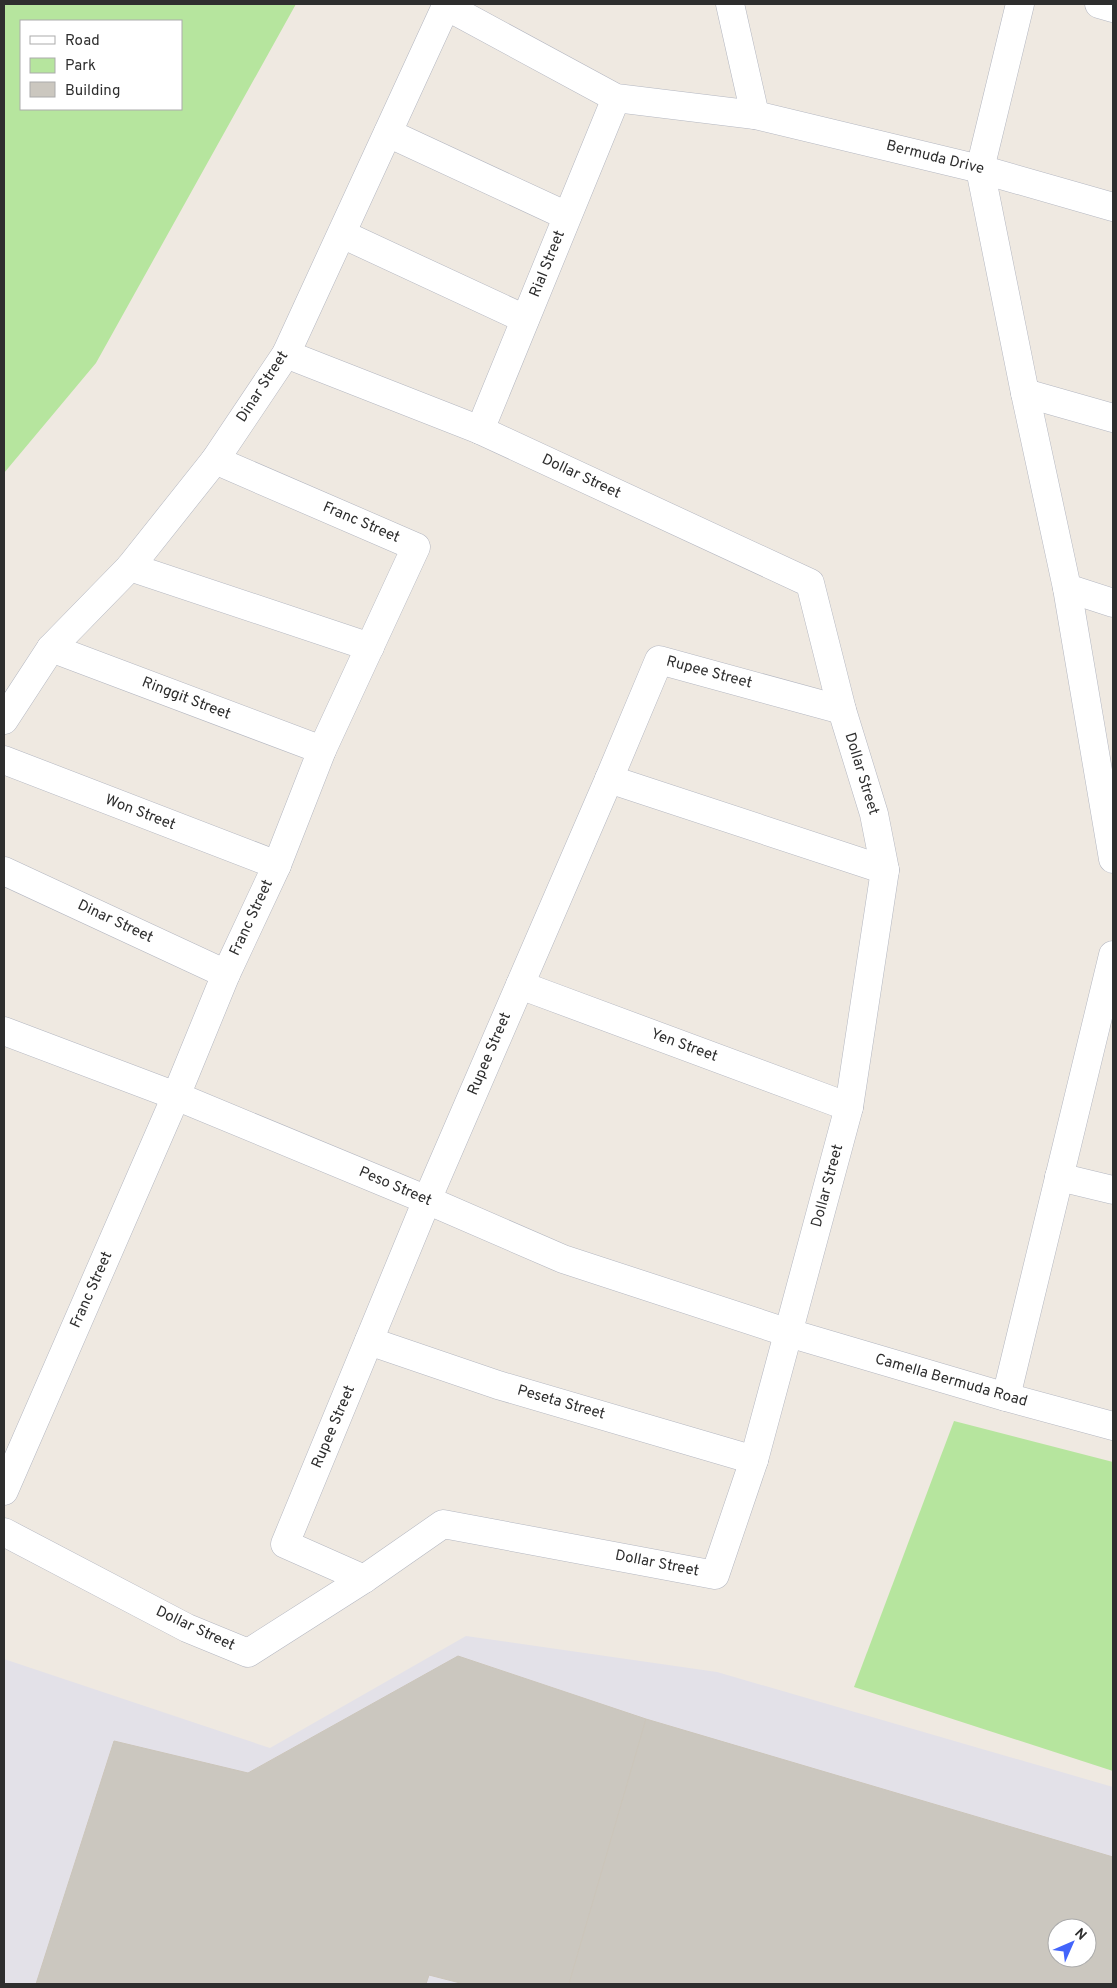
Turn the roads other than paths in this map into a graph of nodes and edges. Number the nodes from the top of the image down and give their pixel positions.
1 (730, 4) edge
2 (1020, 4) edge
3 (1099, 4) edge
4 (1113, 8) edge
5 (616, 98) junction
6 (755, 115) junction
7 (388, 133) junction
8 (980, 168) junction
9 (1113, 207) edge
10 (567, 216) junction
11 (342, 234) junction
12 (525, 319) junction
13 (286, 354) junction
14 (1025, 393) junction
15 (1113, 418) edge
16 (480, 430) junction
17 (215, 460) junction
18 (130, 566) junction
19 (1067, 588) junction
20 (1113, 602) edge
21 (370, 647) junction
22 (51, 648) junction
23 (842, 710) junction
24 (4, 720) edge
25 (322, 750) junction
26 (4, 760) edge
27 (610, 779) junction
28 (1107, 785) edge
29 (1113, 859) edge
30 (277, 865) junction
31 (885, 870) junction
32 (4, 871) edge
33 (1113, 955) edge
34 (226, 974) junction
35 (520, 985) junction
36 (4, 1031) edge
37 (176, 1096) junction
38 (849, 1107) junction
39 (1059, 1177) junction
40 (1113, 1190) edge
41 (427, 1200) junction
42 (789, 1333) junction
43 (369, 1341) junction
44 (1006, 1397) junction
45 (1113, 1426) edge
46 (754, 1460) junction
47 (4, 1491) edge
48 (4, 1532) edge
49 (364, 1579) junction

1 - 6 street
2 - 8 street
3 - 4 street
5 - 6 street, Bermuda Drive
5 - 7 street, Dinar Street
5 - 10 street, Rial Street
6 - 8 street, Bermuda Drive
7 - 10 street
7 - 11 street, Dinar Street
8 - 9 street, Bermuda Drive
8 - 14 street
10 - 12 street, Rial Street
11 - 12 street
11 - 13 street, Dinar Street
12 - 16 street, Rial Street
13 - 16 street, Dollar Street
13 - 17 street, Dinar Street
14 - 15 street
14 - 19 street
16 - 23 street, Dollar Street
17 - 18 street, Dinar Street
17 - 21 street, Franc Street
18 - 21 street
18 - 22 street, Dinar Street
19 - 20 street
19 - 28 street
21 - 25 street, Franc Street
22 - 24 street, Dinar Street
22 - 25 street, Ringgit Street
23 - 27 street, Rupee Street
23 - 31 street, Dollar Street
25 - 30 street, Franc Street
26 - 30 street, Won Street
27 - 31 street
27 - 35 street, Rupee Street
28 - 29 street
30 - 34 street, Franc Street
31 - 38 street, Dollar Street
32 - 34 street, Dinar Street
33 - 39 street
34 - 37 street, Franc Street
35 - 38 street, Yen Street
35 - 41 street, Rupee Street
36 - 37 street, Peso Street
37 - 41 street, Peso Street
37 - 47 street, Franc Street
38 - 42 street, Dollar Street
39 - 40 street
39 - 44 street
41 - 42 street, Peso Street
41 - 43 street, Rupee Street
42 - 44 street, Camella Bermuda Road
42 - 46 street, Dollar Street
43 - 46 street, Peseta Street
43 - 49 street, Rupee Street
44 - 45 street, Camella Bermuda Road
46 - 49 street, Dollar Street
48 - 49 street, Dollar Street

